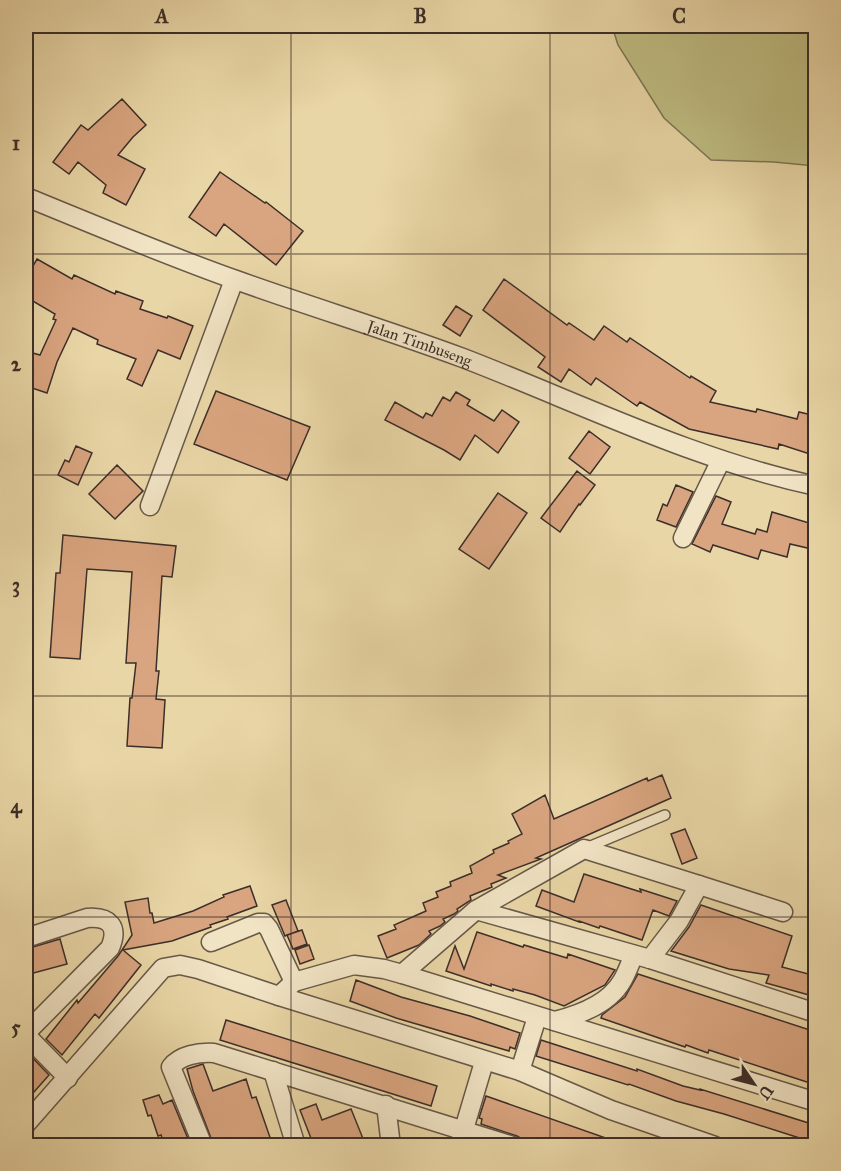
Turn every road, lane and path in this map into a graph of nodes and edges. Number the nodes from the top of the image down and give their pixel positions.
1 (26, 197) edge
2 (234, 280) junction
3 (721, 460) junction
4 (816, 486) edge
5 (150, 506) dead end
6 (683, 538) dead end
7 (665, 815) dead end
8 (584, 849) junction
9 (699, 885) junction
10 (476, 910) junction
11 (783, 912) dead end
12 (26, 938) edge
13 (211, 942) dead end
14 (642, 957) junction
15 (402, 974) junction
16 (294, 982) junction
17 (279, 996) junction
18 (816, 1013) edge
19 (537, 1017) junction
20 (555, 1021) junction
21 (26, 1034) edge
22 (484, 1062) junction
23 (273, 1071) junction
24 (520, 1071) junction
25 (68, 1078) junction
26 (816, 1099) edge
27 (386, 1105) junction
28 (26, 1124) edge
29 (461, 1138) edge
30 (203, 1146) edge
31 (296, 1146) edge
32 (391, 1146) edge
33 (513, 1146) edge
34 (715, 1146) edge

1 - 2 street, Jalan Timbuseng
2 - 3 street, Jalan Timbuseng
2 - 5 street
3 - 4 street, Jalan Timbuseng
3 - 6 street
7 - 8 lane
8 - 9 street
8 - 10 street
9 - 11 street
9 - 14 street
10 - 14 street
10 - 15 street
12 - 21 street
13 - 16 street
14 - 18 street
14 - 20 street
15 - 16 street
15 - 19 street
16 - 17 street
17 - 22 street
17 - 25 street
19 - 20 street
19 - 24 street
20 - 26 street
21 - 25 street
22 - 24 street
22 - 29 street
23 - 27 street
23 - 30 street
23 - 31 street
24 - 34 street
25 - 28 street
27 - 29 street
27 - 32 street
29 - 33 street

